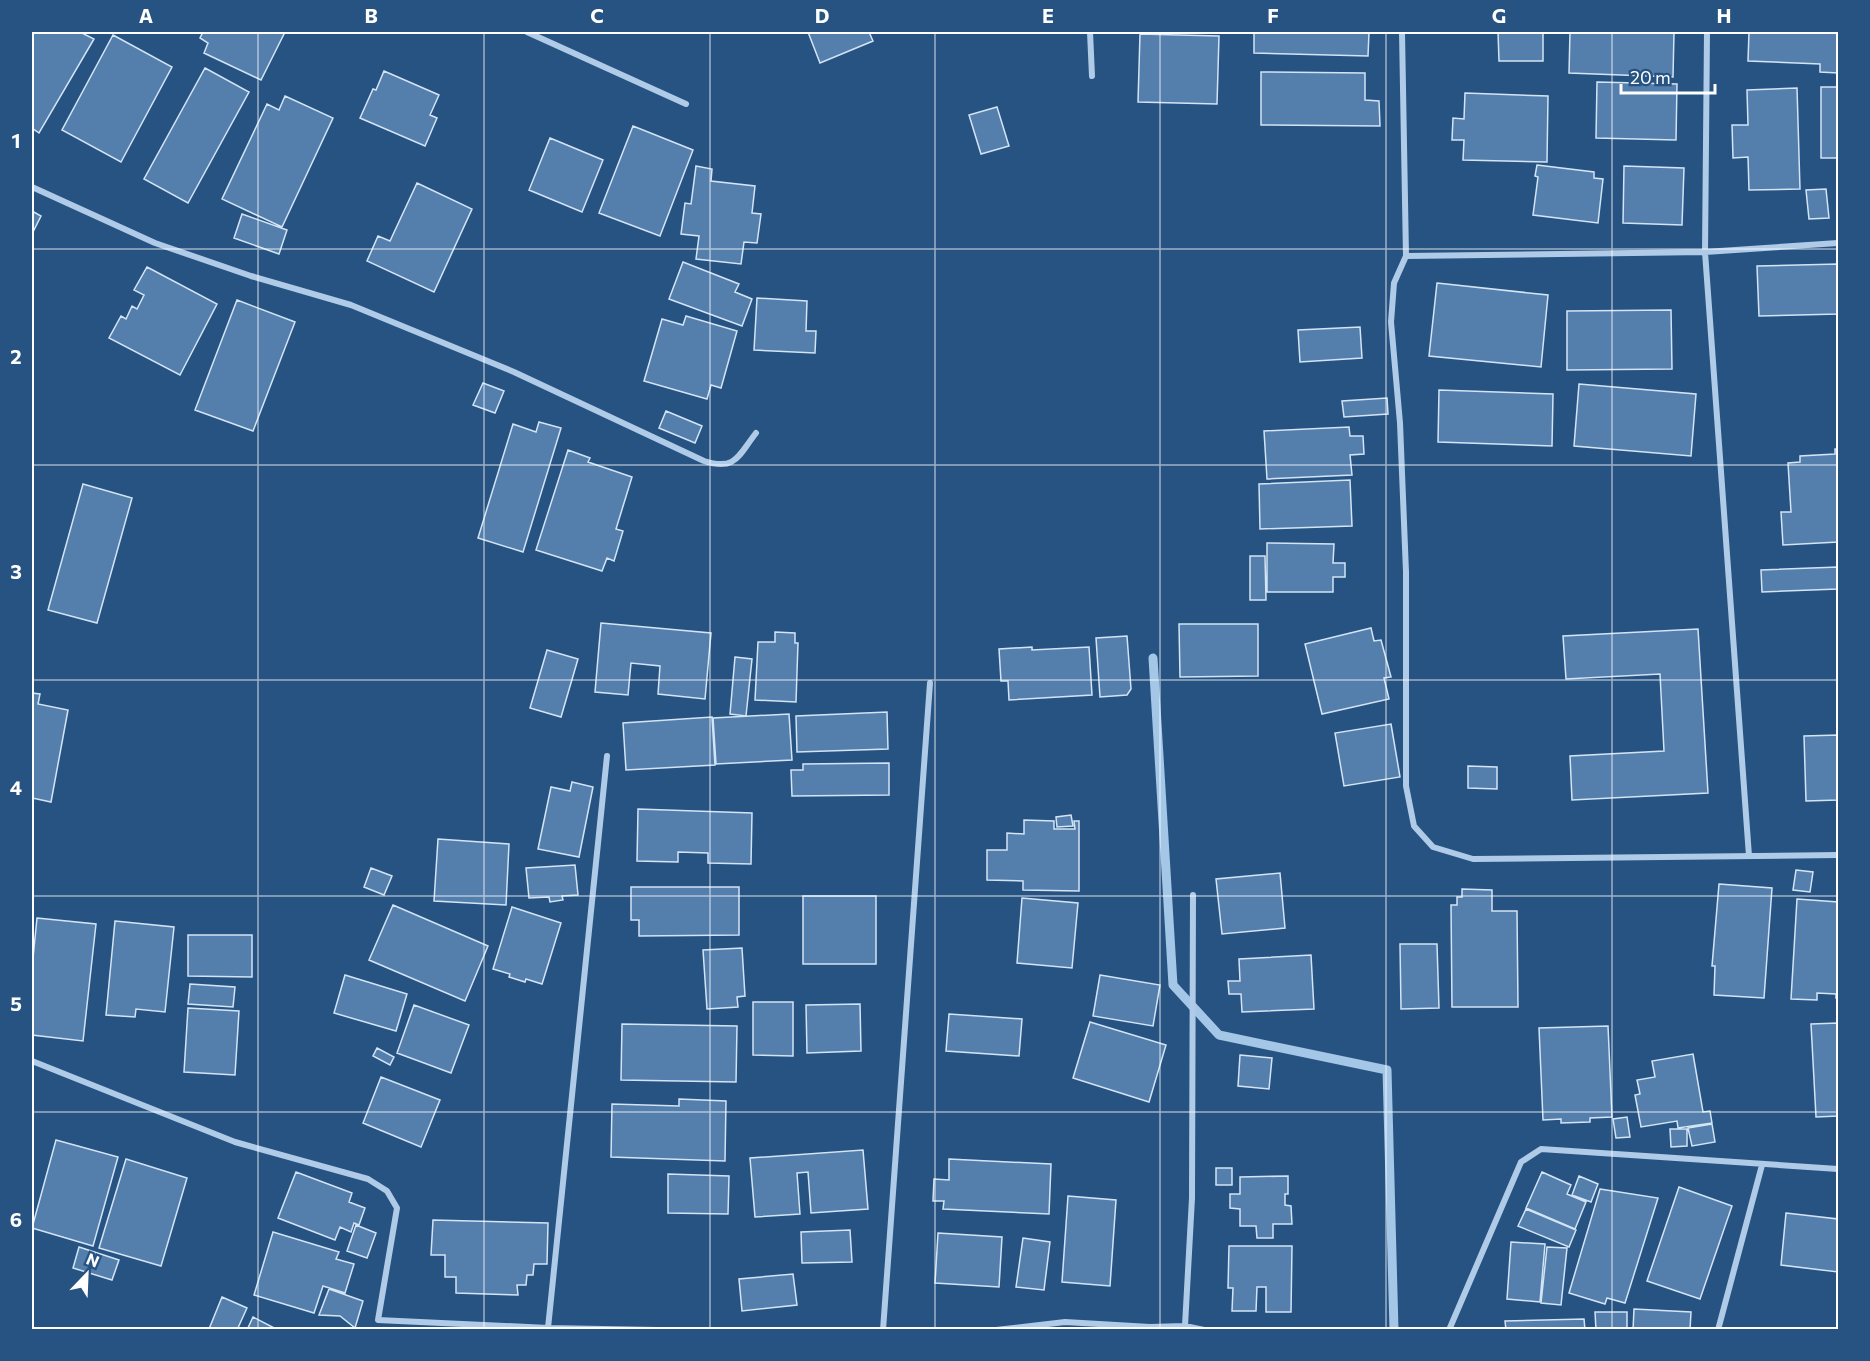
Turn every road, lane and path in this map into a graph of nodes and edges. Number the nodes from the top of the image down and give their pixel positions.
1 (527, 32) edge
2 (1090, 32) edge
3 (1402, 32) edge
4 (1707, 32) edge
5 (1092, 76) dead end
6 (686, 104) dead end
7 (32, 187) edge
8 (1839, 243) edge
9 (1705, 252) junction
10 (1406, 256) junction
11 (756, 433) dead end
12 (930, 683) dead end
13 (607, 756) dead end
14 (1839, 855) edge
15 (1749, 856) junction
16 (1193, 895) dead end
17 (32, 1061) edge
18 (1762, 1165) junction
19 (1839, 1168) edge
20 (378, 1320) junction
21 (1185, 1326) junction
22 (548, 1328) junction
23 (374, 1329) edge
24 (657, 1329) edge
25 (883, 1329) edge
26 (996, 1329) edge
27 (1204, 1329) edge
28 (1449, 1329) edge
29 (1718, 1329) edge

1 - 6 street
2 - 5 street
3 - 10 street
4 - 9 street
7 - 11 street
8 - 9 street
9 - 10 street
9 - 15 street
10 - 15 street
12 - 25 street
13 - 22 street
14 - 15 street
16 - 21 street
17 - 20 street
18 - 19 street
18 - 28 street
18 - 29 street
20 - 22 street
20 - 23 street
21 - 26 street
21 - 27 street
22 - 24 street

